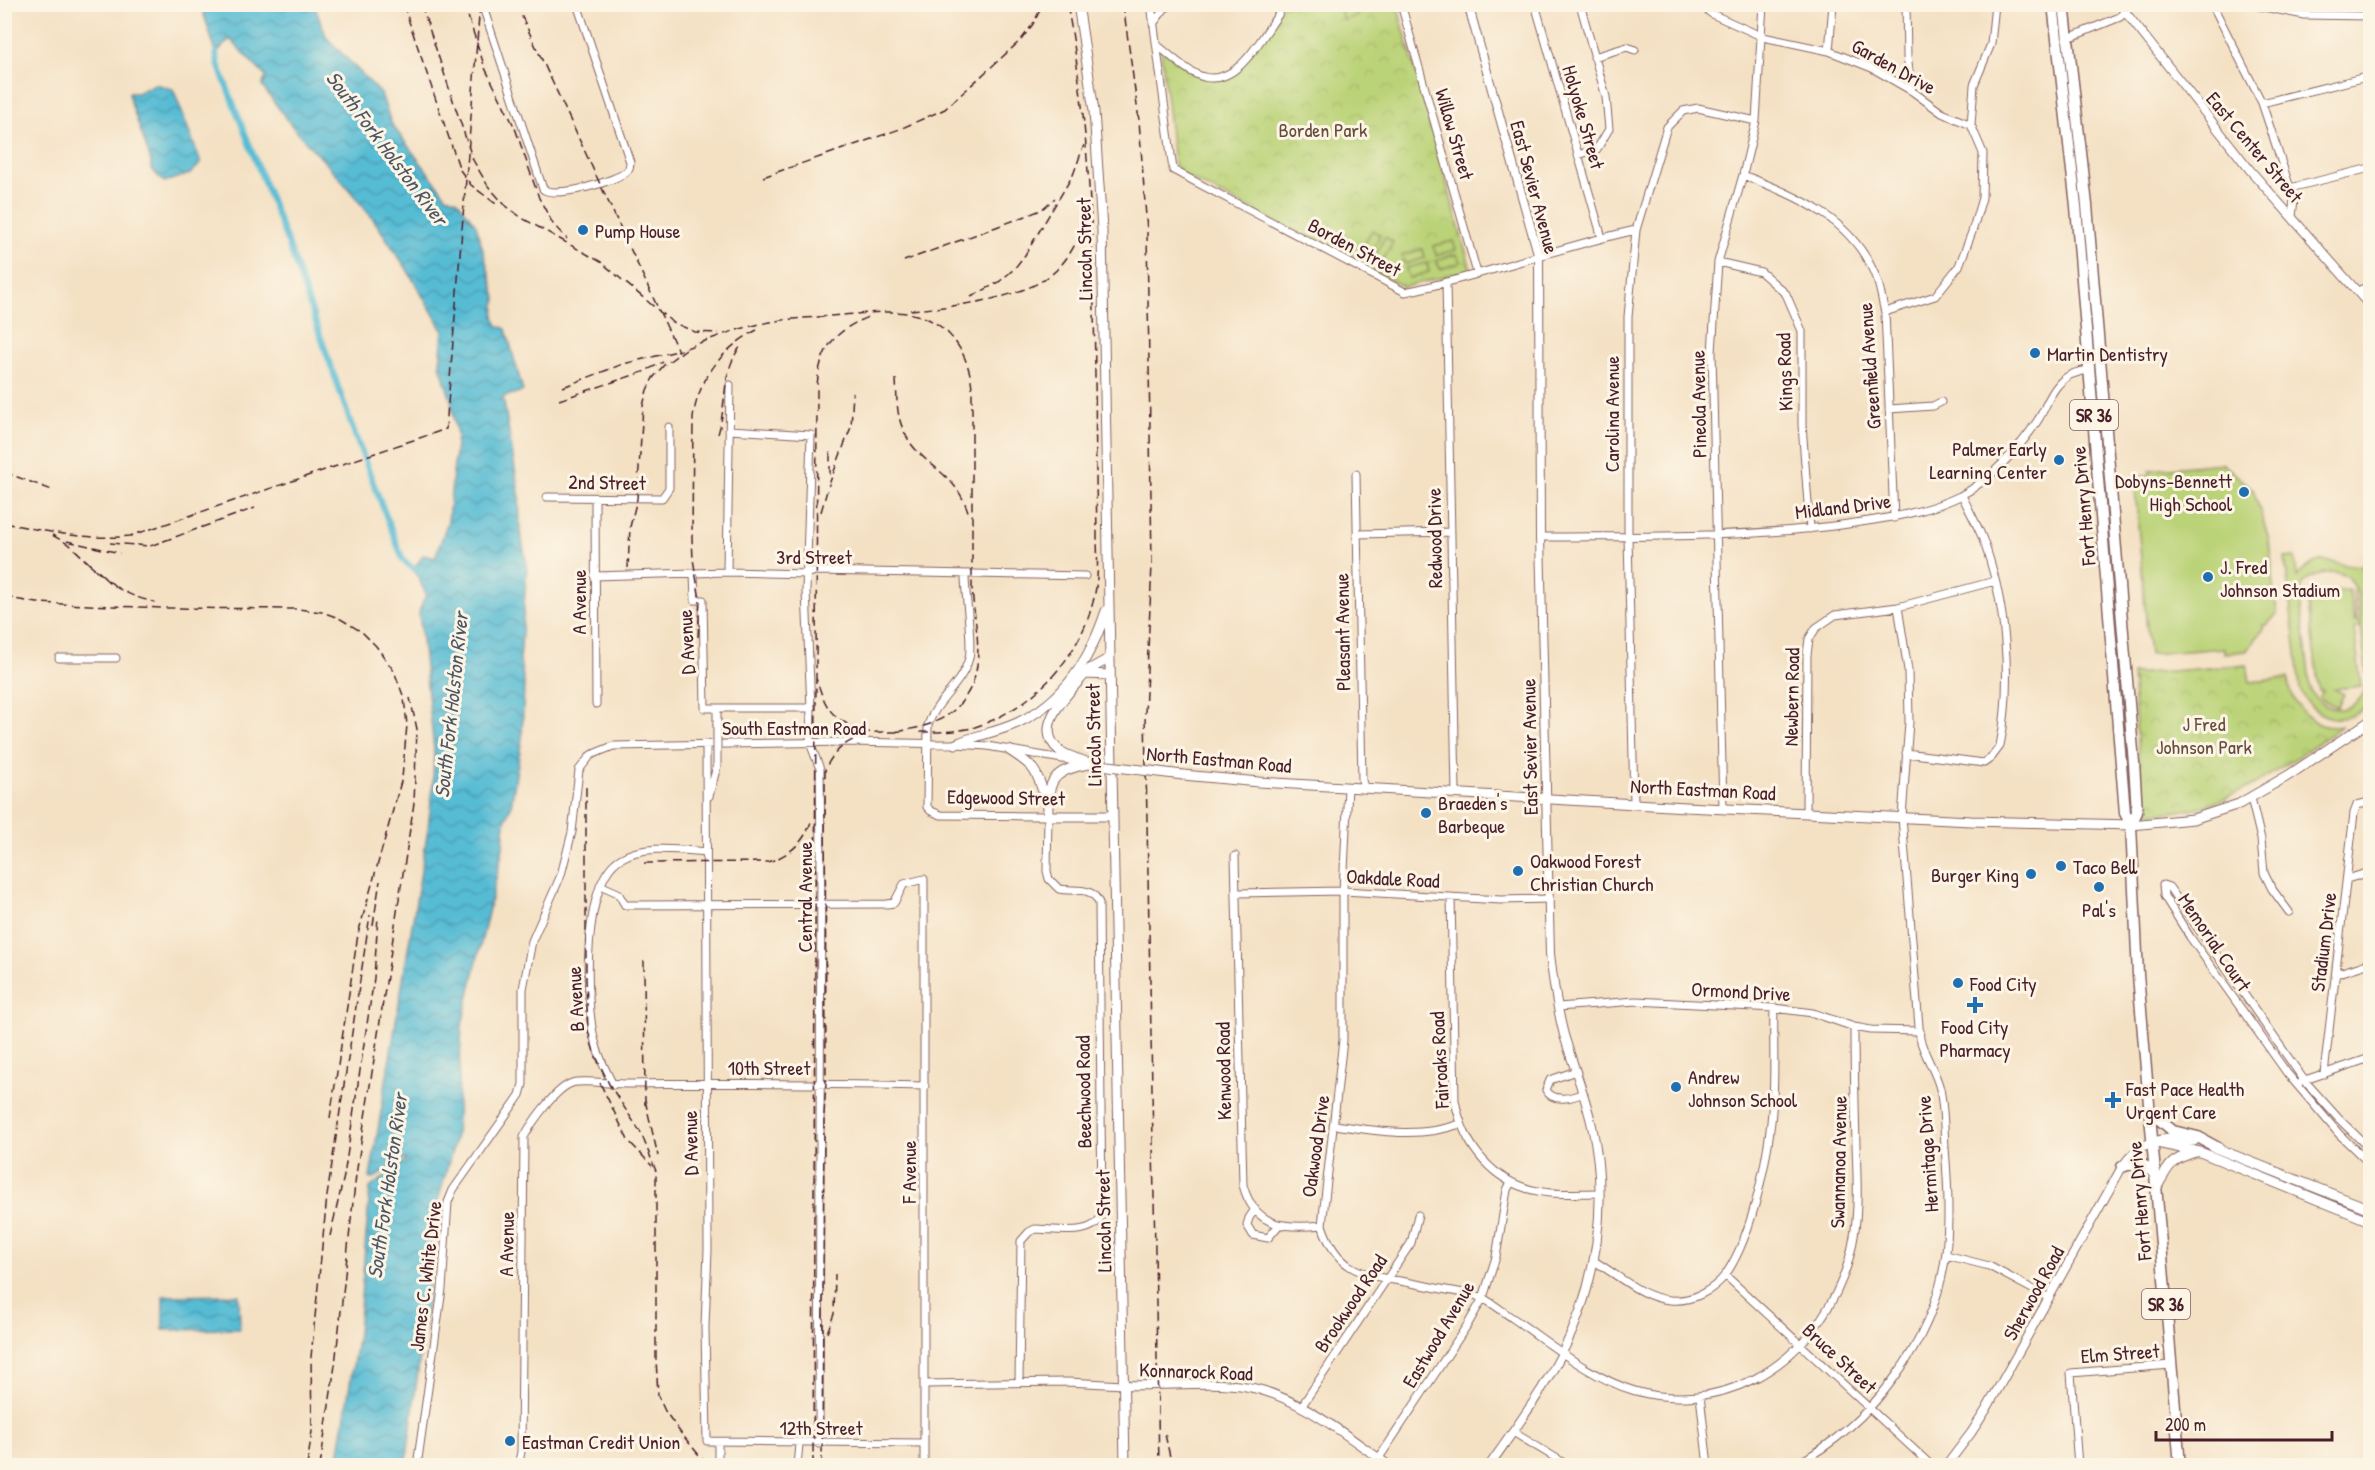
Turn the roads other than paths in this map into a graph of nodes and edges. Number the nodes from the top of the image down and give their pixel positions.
1 (482, 4) edge
2 (577, 4) edge
3 (1078, 4) edge
4 (1151, 4) edge
5 (1175, 4) edge
6 (1283, 4) edge
7 (1401, 4) edge
8 (1468, 4) edge
9 (1535, 4) edge
10 (1580, 4) edge
11 (1699, 4) edge
12 (1763, 4) edge
13 (1833, 4) edge
14 (1906, 4) edge
15 (1995, 4) edge
16 (2053, 4) edge
17 (2064, 4) edge
18 (2120, 4) edge
19 (2212, 4) edge
20 (2248, 4) edge
21 (2305, 4) edge
22 (2261, 6) edge
23 (2128, 9) edge
24 (2304, 15) junction
25 (2370, 16) edge
26 (1153, 24) junction
27 (1762, 37) junction
28 (2064, 40) junction
29 (1157, 45) junction
30 (1635, 50) dead end
31 (1829, 51) junction
32 (1594, 57) junction
33 (2370, 76) edge
34 (1912, 91) junction
35 (2262, 103) junction
36 (1756, 121) junction
37 (1971, 125) junction
38 (1578, 155) junction
39 (2370, 168) edge
40 (1743, 175) junction
41 (2289, 188) junction
42 (2292, 216) junction
43 (1636, 230) junction
44 (1602, 238) junction
45 (1539, 257) junction
46 (1718, 262) junction
47 (1478, 273) junction
48 (1446, 282) junction
49 (2370, 286) edge
50 (2357, 291) junction
51 (2370, 306) edge
52 (1885, 312) junction
53 (2090, 370) junction
54 (730, 385) dead end
55 (1941, 402) dead end
56 (1889, 409) junction
57 (669, 427) dead end
58 (729, 430) junction
59 (1356, 474) dead end
60 (1962, 495) junction
61 (547, 497) dead end
62 (595, 499) junction
63 (1894, 518) junction
64 (1810, 529) junction
65 (1450, 532) junction
66 (1357, 534) junction
67 (1718, 535) junction
68 (1628, 536) junction
69 (1540, 537) junction
70 (727, 572) junction
71 (694, 574) junction
72 (807, 574) junction
73 (964, 575) junction
74 (594, 576) junction
75 (1085, 576) dead end
76 (1995, 582) junction
77 (1108, 603) junction
78 (1898, 607) junction
79 (59, 658) dead end
80 (116, 658) dead end
81 (1110, 658) junction
82 (1085, 674) junction
83 (1110, 675) junction
84 (596, 704) dead end
85 (717, 708) junction
86 (811, 708) junction
87 (2370, 721) edge
88 (810, 743) junction
89 (706, 744) junction
90 (927, 744) junction
91 (957, 744) junction
92 (1009, 750) junction
93 (1906, 753) junction
94 (584, 762) joint
95 (1092, 764) junction
96 (1348, 787) junction
97 (1364, 788) junction
98 (1456, 793) junction
99 (1547, 798) junction
100 (2251, 798) junction
101 (2370, 802) edge
102 (1634, 804) junction
103 (1723, 808) junction
104 (706, 810) junction
105 (1048, 812) junction
106 (1806, 813) junction
107 (1112, 816) junction
108 (1902, 817) junction
109 (2131, 825) junction
110 (706, 852) junction
111 (1235, 856) dead end
112 (2370, 872) edge
113 (2347, 879) junction
114 (600, 885) junction
115 (1342, 891) junction
116 (1236, 893) junction
117 (1451, 897) junction
118 (1548, 899) junction
119 (821, 903) junction
120 (706, 904) junction
121 (2289, 912) dead end
122 (2216, 953) junction
123 (2206, 960) junction
124 (2370, 963) edge
125 (2336, 974) junction
126 (1558, 1007) junction
127 (1774, 1008) junction
128 (1854, 1027) junction
129 (1920, 1031) junction
130 (2370, 1058) edge
131 (1576, 1071) junction
132 (2324, 1074) junction
133 (2304, 1080) junction
134 (706, 1083) junction
135 (820, 1084) junction
136 (613, 1085) junction
137 (2296, 1085) junction
138 (925, 1086) junction
139 (1583, 1093) junction
140 (2149, 1111) junction
141 (1460, 1124) junction
142 (1335, 1125) junction
143 (2152, 1142) junction
144 (2218, 1148) junction
145 (2370, 1149) edge
146 (2200, 1152) junction
147 (2370, 1164) edge
148 (2122, 1167) junction
149 (2155, 1175) junction
150 (1511, 1182) junction
151 (2156, 1189) junction
152 (1599, 1192) junction
153 (1255, 1209) junction
154 (2370, 1209) edge
155 (1418, 1215) dead end
156 (2370, 1221) edge
157 (1279, 1225) junction
158 (1322, 1225) junction
159 (1946, 1255) junction
160 (1594, 1261) junction
161 (1725, 1275) junction
162 (1386, 1279) junction
163 (1483, 1298) junction
164 (2049, 1298) junction
165 (1801, 1344) junction
166 (1563, 1352) junction
167 (2171, 1365) junction
168 (1019, 1382) junction
169 (925, 1384) junction
170 (1124, 1385) junction
171 (1700, 1396) junction
172 (1301, 1407) junction
173 (1869, 1408) junction
174 (1513, 1432) junction
175 (718, 1442) junction
176 (924, 1443) junction
177 (798, 1444) junction
178 (819, 1444) junction
179 (1379, 1458) junction
180 (417, 1466) edge
181 (518, 1466) edge
182 (718, 1466) edge
183 (798, 1466) edge
184 (924, 1466) edge
185 (1125, 1466) edge
186 (1390, 1466) edge
187 (1489, 1466) edge
188 (1569, 1466) edge
189 (1708, 1466) edge
190 (1792, 1466) edge
191 (1932, 1466) edge
192 (1946, 1466) edge
193 (2078, 1466) edge
194 (2180, 1466) edge

1 - 2 street
3 - 77 main road, Lincoln Street
4 - 26 street
5 - 26 street
6 - 29 street
7 - 47 street, Willow Street
8 - 45 street, East Sevier Avenue
9 - 38 street, Holyoke Street
10 - 32 street
11 - 27 street, Garden Drive
12 - 27 street, Pineola Avenue
13 - 31 street
14 - 34 street
15 - 37 street
16 - 28 main road, Fort Henry Drive / SR 36
17 - 28 main road, Fort Henry Drive / SR 36
18 - 23 street, East Center Street
19 - 35 street
20 - 22 street
21 - 24 street
22 - 24 street
23 - 28 street
23 - 42 street, East Center Street
24 - 25 street
26 - 29 street
27 - 31 street, Garden Drive
27 - 36 street, Pineola Avenue
28 - 53 main road, Fort Henry Drive / SR 36
28 - 109 main road, Fort Henry Drive / SR 36
29 - 48 street, Borden Street
30 - 32 street
31 - 34 street, Garden Drive
32 - 38 street
33 - 35 street
34 - 37 street, Garden Drive
35 - 41 street
36 - 40 street, Pineola Avenue
36 - 43 street, Carolina Avenue
37 - 52 street
38 - 44 street, Holyoke Street
39 - 41 street
40 - 46 street, Pineola Avenue
40 - 52 street, Greenfield Avenue
41 - 42 street
42 - 50 street, East Center Street
43 - 44 street, Borden Street
43 - 68 street, Carolina Avenue
44 - 45 street, Borden Street
45 - 47 street, Borden Street
45 - 69 street, East Sevier Avenue
46 - 64 street, Kings Road
46 - 67 street, Pineola Avenue
47 - 48 street, Borden Street
48 - 65 street, Redwood Drive
49 - 50 street
50 - 51 street, East Center Street
52 - 56 street, Greenfield Avenue
53 - 60 street, Midland Drive
53 - 109 main road, Fort Henry Drive / SR 36
54 - 58 street
55 - 56 street
56 - 63 street, Greenfield Avenue
57 - 62 street, 2nd Street
58 - 70 street
58 - 72 street, Central Avenue
59 - 66 street, Pleasant Avenue
60 - 63 street, Midland Drive
60 - 76 street
61 - 62 street, 2nd Street
62 - 74 street, A Avenue
63 - 64 street, Midland Drive
64 - 67 street, Midland Drive
65 - 66 street
65 - 98 street, Redwood Drive
66 - 97 street, Pleasant Avenue
67 - 68 street, Midland Drive
67 - 103 street, Pineola Avenue
68 - 69 street, Midland Drive
68 - 102 street, Carolina Avenue
69 - 99 street, East Sevier Avenue
70 - 71 street
70 - 72 street, 3rd Street
71 - 74 street
71 - 85 street, D Avenue
72 - 73 street, 3rd Street
72 - 86 street, Central Avenue
73 - 75 street, 3rd Street
73 - 90 street
74 - 84 street, A Avenue
76 - 78 street, Newbern Road
76 - 93 street
77 - 81 main road, Lincoln Street
77 - 91 main road
78 - 93 street, Hermitage Drive
78 - 106 street, Newbern Road
79 - 80 street
81 - 82 main road
81 - 83 main road, Lincoln Street
82 - 83 main road
82 - 95 main road
83 - 107 main road, Lincoln Street
85 - 86 street
85 - 104 street, D Avenue, bridge
86 - 88 street, Central Avenue
87 - 100 main road, North Eastman Road
88 - 89 street, South Eastman Road
88 - 90 street, South Eastman Road
88 - 119 street, Central Avenue
89 - 94 street, South Eastman Road
89 - 104 street, D Avenue
90 - 91 street, South Eastman Road
90 - 105 street, Edgewood Street
91 - 92 street, South Eastman Road
92 - 95 street, North Eastman Road
92 - 105 main road
93 - 108 street, Hermitage Drive
94 - 180 street, James C. White Drive
95 - 96 main road, North Eastman Road, bridge
95 - 105 main road
96 - 97 main road, North Eastman Road
96 - 115 street, Oakwood Drive
97 - 98 main road, North Eastman Road
98 - 99 main road, North Eastman Road
99 - 102 main road, North Eastman Road
99 - 118 street, East Sevier Avenue
100 - 109 main road, North Eastman Road
100 - 121 street
101 - 113 street, Stadium Drive
102 - 103 main road, North Eastman Road
103 - 106 main road, North Eastman Road
104 - 110 street, D Avenue
105 - 107 main road, Edgewood Street
105 - 168 street, Beechwood Road
106 - 108 main road, North Eastman Road
107 - 170 main road, Lincoln Street
108 - 109 main road, North Eastman Road
108 - 129 street, Hermitage Drive
109 - 140 main road, Fort Henry Drive / SR 36
110 - 114 street
110 - 120 street, D Avenue
111 - 116 street, Kenwood Road
112 - 113 street
113 - 125 street, Stadium Drive
114 - 120 street
114 - 136 street, B Avenue
115 - 116 street, Oakdale Road
115 - 117 street, Oakdale Road
115 - 142 street, Oakwood Drive
116 - 153 street, Kenwood Road
117 - 118 street, Oakdale Road
117 - 141 street, Fairoaks Road
118 - 126 street, East Sevier Avenue
119 - 120 street
119 - 135 street, Central Avenue
119 - 138 street, F Avenue
120 - 134 street, D Avenue
122 - 123 street
122 - 123 street, Memorial Court
122 - 133 street, Memorial Court
123 - 137 street, Memorial Court
124 - 125 street
125 - 132 street, Stadium Drive
126 - 127 street, Ormond Drive
126 - 131 street, East Sevier Avenue
127 - 128 street, Ormond Drive
127 - 161 street
128 - 129 street, Ormond Drive
128 - 165 street, Swannanoa Avenue
129 - 159 street, Hermitage Drive
130 - 132 street
131 - 139 street, East Sevier Avenue
131 - 139 street
132 - 133 street
133 - 137 street
133 - 145 street, Memorial Court
134 - 135 street, 10th Street
134 - 136 street, 10th Street
134 - 175 street, D Avenue
135 - 138 street, 10th Street
135 - 178 street, Central Avenue
136 - 181 street, A Avenue
137 - 147 street, Memorial Court
138 - 169 street, F Avenue
139 - 152 street, East Sevier Avenue
140 - 143 main road, Fort Henry Drive / SR 36
140 - 144 main road
141 - 142 street
141 - 150 street, Fairoaks Road
142 - 158 street, Oakwood Drive
143 - 144 main road
143 - 146 main road
143 - 148 street, Sherwood Road
143 - 149 main road, Fort Henry Drive / SR 36
144 - 154 main road
146 - 151 main road
146 - 156 main road
148 - 149 main road
148 - 164 street, Sherwood Road
149 - 151 main road, Fort Henry Drive / SR 36
150 - 152 street, Fairoaks Road
150 - 163 street, Eastwood Avenue
151 - 167 main road, Fort Henry Drive / SR 36
152 - 160 street, East Sevier Avenue
153 - 157 street
153 - 157 street
155 - 162 street, Brookwood Road
157 - 158 street
158 - 162 street, Oakwood Drive
159 - 164 street
159 - 173 street, Hermitage Drive
160 - 161 street
160 - 166 street, East Sevier Avenue
161 - 165 street, Bruce Street
162 - 163 street, Oakwood Drive
162 - 172 street, Brookwood Road
163 - 166 street, Oakwood Drive
163 - 179 street, Eastwood Avenue
164 - 192 street, Sherwood Road
165 - 171 street, Swannanoa Avenue
165 - 173 street, Bruce Street
166 - 171 street, Swannanoa Avenue
166 - 174 street, East Sevier Avenue
167 - 193 street, Elm Street
167 - 194 main road, Fort Henry Drive / SR 36
168 - 169 street
168 - 170 street
169 - 176 street, F Avenue
170 - 172 street, Konnarock Road
170 - 185 main road, Lincoln Street
171 - 189 street
172 - 179 street, Konnarock Road
173 - 190 street, Hermitage Drive
173 - 191 street, Bruce Street
174 - 187 street, East Sevier Avenue
174 - 188 street
175 - 177 street, 12th Street
175 - 182 street, D Avenue
176 - 178 street, 12th Street
176 - 184 street, F Avenue
177 - 178 street, 12th Street
177 - 183 street
179 - 186 street, Konnarock Road

